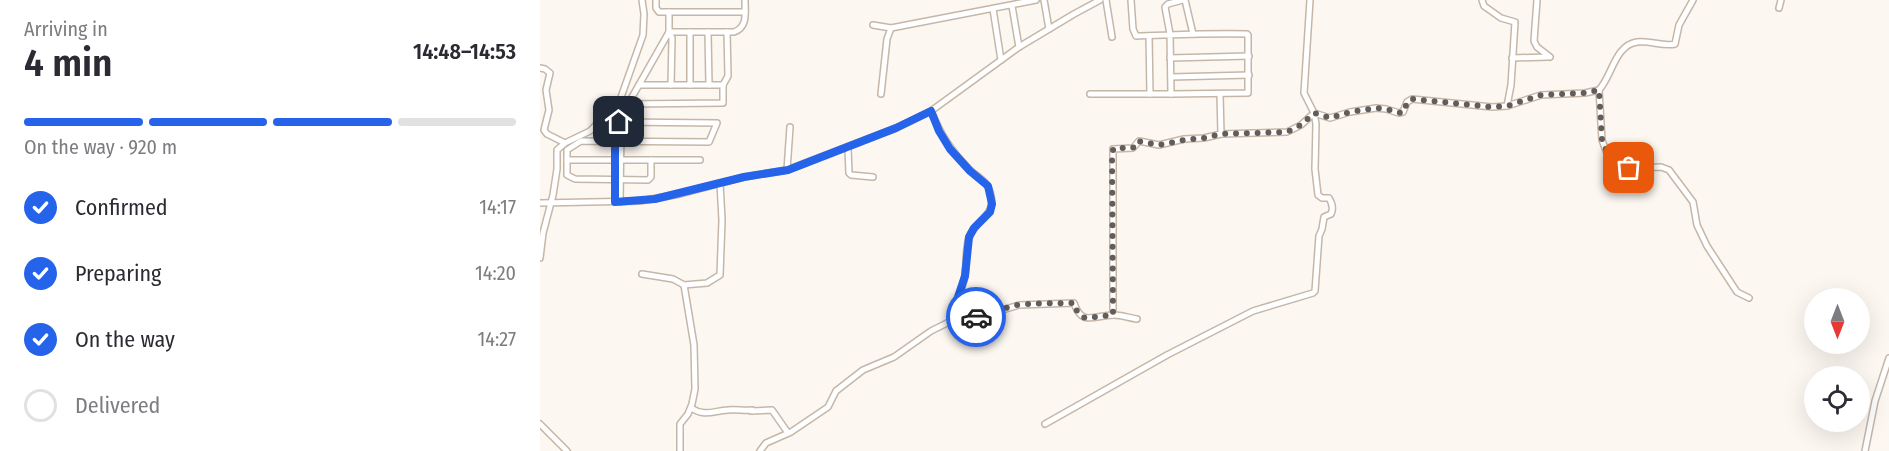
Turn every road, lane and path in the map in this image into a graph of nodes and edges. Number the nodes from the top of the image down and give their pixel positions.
1 (642, 0) edge
2 (656, 0) edge
3 (745, 0) edge
4 (1036, 0) edge
5 (1044, 0) edge
6 (1100, 0) edge
7 (1106, 0) edge
8 (1131, 0) edge
9 (1184, 0) edge
10 (1310, 0) edge
11 (1482, 0) edge
12 (1537, 0) edge
13 (1693, 0) edge
14 (1781, 0) edge
15 (1012, 6) junction
16 (1779, 8) dead end
17 (993, 9) junction
18 (669, 12) junction
19 (745, 12) junction
20 (873, 24) dead end
21 (891, 28) junction
22 (1049, 29) junction
23 (669, 32) junction
24 (690, 32) junction
25 (708, 32) junction
26 (727, 32) junction
27 (1170, 34) junction
28 (1193, 34) junction
29 (1149, 36) junction
30 (1112, 38) dead end
31 (1020, 47) junction
32 (1249, 56) junction
33 (1170, 58) junction
34 (1512, 58) junction
35 (1001, 60) junction
36 (540, 68) edge
37 (1249, 75) junction
38 (1171, 77) junction
39 (639, 85) junction
40 (671, 85) junction
41 (690, 85) junction
42 (709, 85) junction
43 (723, 85) junction
44 (1599, 90) junction
45 (881, 94) dead end
46 (1090, 94) dead end
47 (1150, 94) junction
48 (1172, 94) junction
49 (1220, 94) junction
50 (629, 104) junction
51 (1507, 106) junction
52 (931, 111) junction
53 (1314, 113) junction
54 (619, 122) junction
55 (790, 127) dead end
56 (1221, 134) junction
57 (618, 142) junction
58 (565, 143) junction
59 (848, 148) junction
60 (567, 160) junction
61 (618, 160) junction
62 (651, 160) junction
63 (700, 160) dead end
64 (788, 170) junction
65 (873, 177) dead end
66 (618, 180) junction
67 (720, 183) junction
68 (552, 202) junction
69 (618, 202) junction
70 (540, 203) edge
71 (540, 258) edge
72 (642, 274) dead end
73 (684, 285) junction
74 (1749, 298) dead end
75 (1113, 315) junction
76 (1137, 319) dead end
77 (957, 320) junction
78 (1889, 358) edge
79 (691, 408) junction
80 (540, 424) edge
81 (1045, 424) dead end
82 (788, 434) junction
83 (567, 451) edge
84 (680, 451) edge
85 (760, 451) edge
86 (1865, 451) edge

1 - 58 street
2 - 18 street
3 - 19 street
4 - 15 street
5 - 22 street
6 - 22 street
7 - 30 street
8 - 29 street
9 - 27 street
9 - 28 street
10 - 53 street
11 - 34 street
12 - 34 street
13 - 44 street
14 - 16 street
15 - 17 street
15 - 31 street
17 - 21 street
17 - 35 street
18 - 19 street
18 - 23 street
19 - 26 street
20 - 21 street
21 - 45 street
22 - 31 street
23 - 24 street
23 - 39 street
23 - 40 street
24 - 25 street
24 - 41 street
25 - 26 street
25 - 42 street
26 - 43 street
27 - 28 street
27 - 29 street
27 - 33 street
28 - 32 street
29 - 47 street
31 - 35 street
32 - 33 street
32 - 37 street
33 - 38 street
34 - 51 street
35 - 52 street
36 - 58 street
37 - 38 street
37 - 49 street
38 - 48 street
39 - 40 street
39 - 50 street
40 - 41 street
41 - 42 street
42 - 43 street
43 - 50 street
44 - 51 street
44 - 74 street
46 - 47 street
47 - 48 street
48 - 49 street
49 - 56 street
50 - 54 street
51 - 53 street
52 - 59 street
52 - 77 street
53 - 56 street
53 - 81 street
54 - 57 street
54 - 57 street
55 - 64 street
56 - 75 street
57 - 60 street
57 - 61 street
58 - 68 street
59 - 64 street
59 - 65 street
60 - 61 street
60 - 66 street
61 - 62 street
61 - 66 street
62 - 63 street
62 - 66 street
64 - 67 street
66 - 69 street
67 - 69 street
67 - 73 street
68 - 69 street
68 - 70 street
68 - 71 street
72 - 73 street
73 - 79 street
75 - 76 street
75 - 77 street
77 - 82 street
78 - 86 street
79 - 82 street
79 - 84 street
80 - 83 street
82 - 85 street

